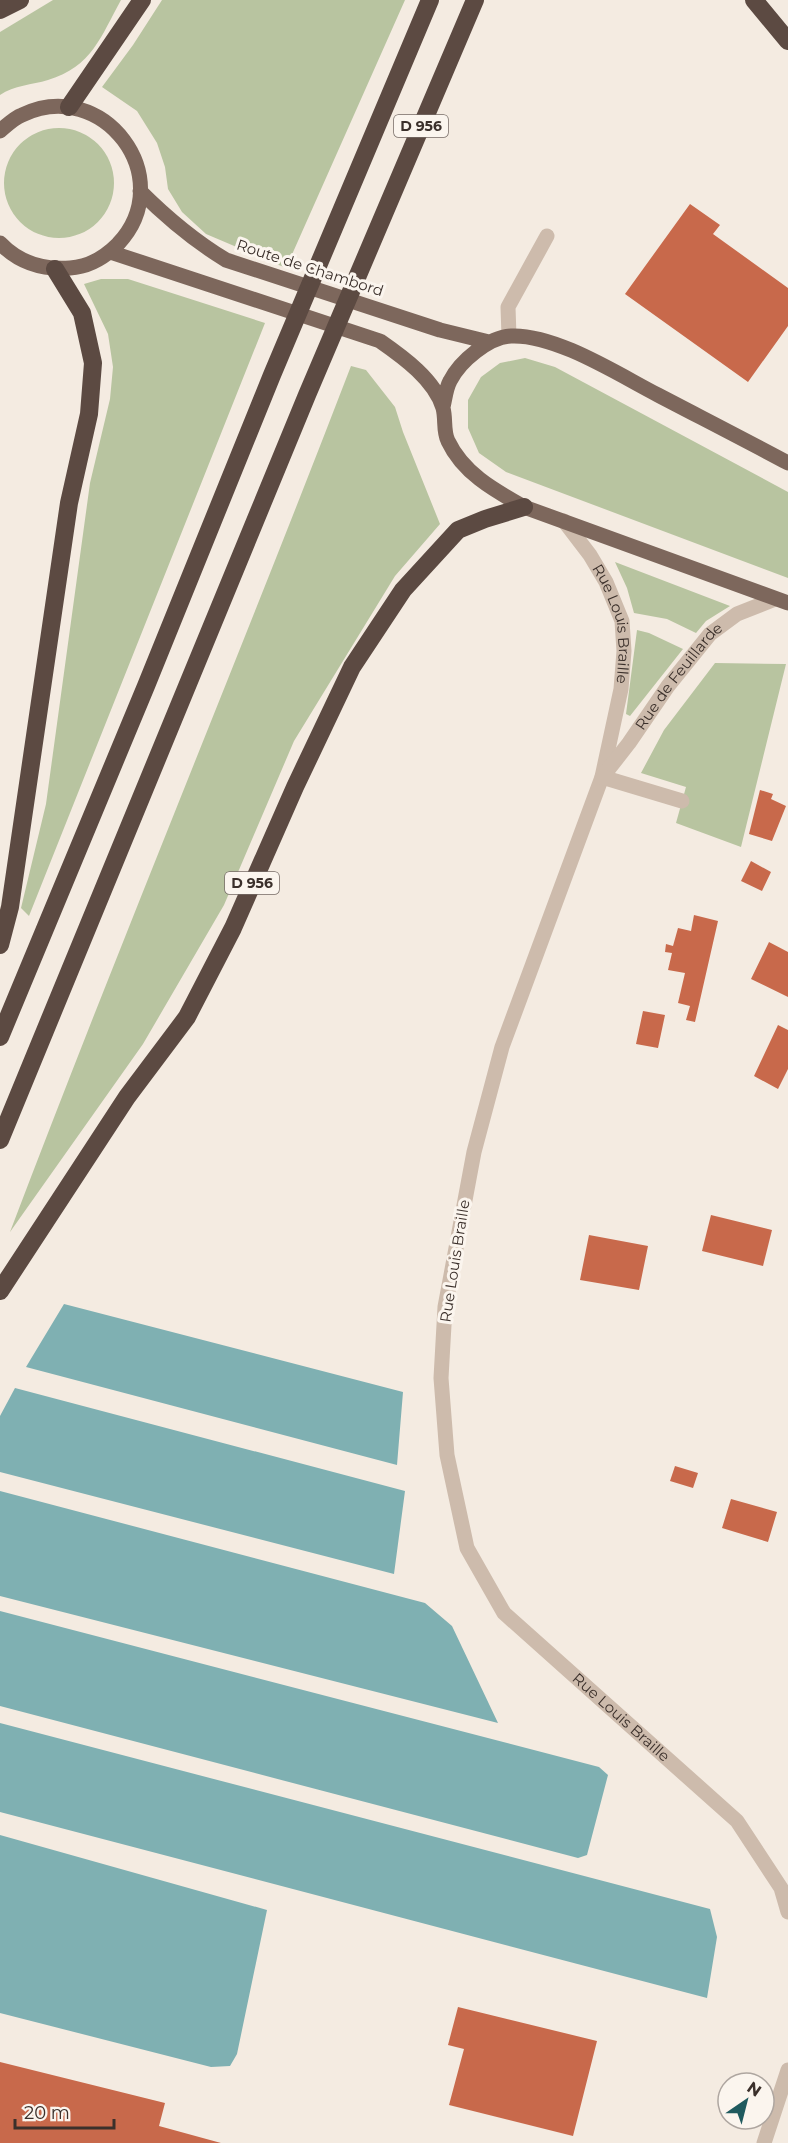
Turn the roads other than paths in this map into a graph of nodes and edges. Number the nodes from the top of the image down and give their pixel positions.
1 (20, 0) edge
2 (142, 0) edge
3 (430, 0) edge
4 (475, 0) edge
5 (754, 0) edge
6 (0, 10) edge
7 (788, 40) edge
8 (69, 107) junction
9 (0, 131) edge
10 (140, 191) junction
11 (547, 236) dead end
12 (0, 243) edge
13 (110, 252) junction
14 (55, 269) junction
15 (509, 336) junction
16 (489, 342) junction
17 (443, 407) junction
18 (788, 463) edge
19 (524, 507) junction
20 (564, 521) junction
21 (782, 601) edge
22 (602, 777) junction
23 (682, 801) dead end
24 (0, 945) edge
25 (0, 1037) edge
26 (0, 1140) edge
27 (0, 1292) edge
28 (788, 1911) edge
29 (788, 2070) edge
30 (764, 2143) edge

1 - 6 highway
2 - 8 highway
3 - 25 highway, D 956
4 - 26 highway, D 956
5 - 7 highway
8 - 9 main road
8 - 10 main road
10 - 13 main road
10 - 16 main road, Route de Chambord
11 - 15 street
12 - 14 main road
13 - 14 main road
13 - 17 main road
14 - 24 highway
15 - 16 main road
15 - 18 main road
16 - 17 main road
17 - 19 main road
19 - 20 main road
19 - 27 highway, D 956
20 - 21 main road
20 - 22 street, Rue Louis Braille
21 - 22 street, Rue de Feuillarde
22 - 23 street
22 - 28 street, Rue Louis Braille
29 - 30 street

